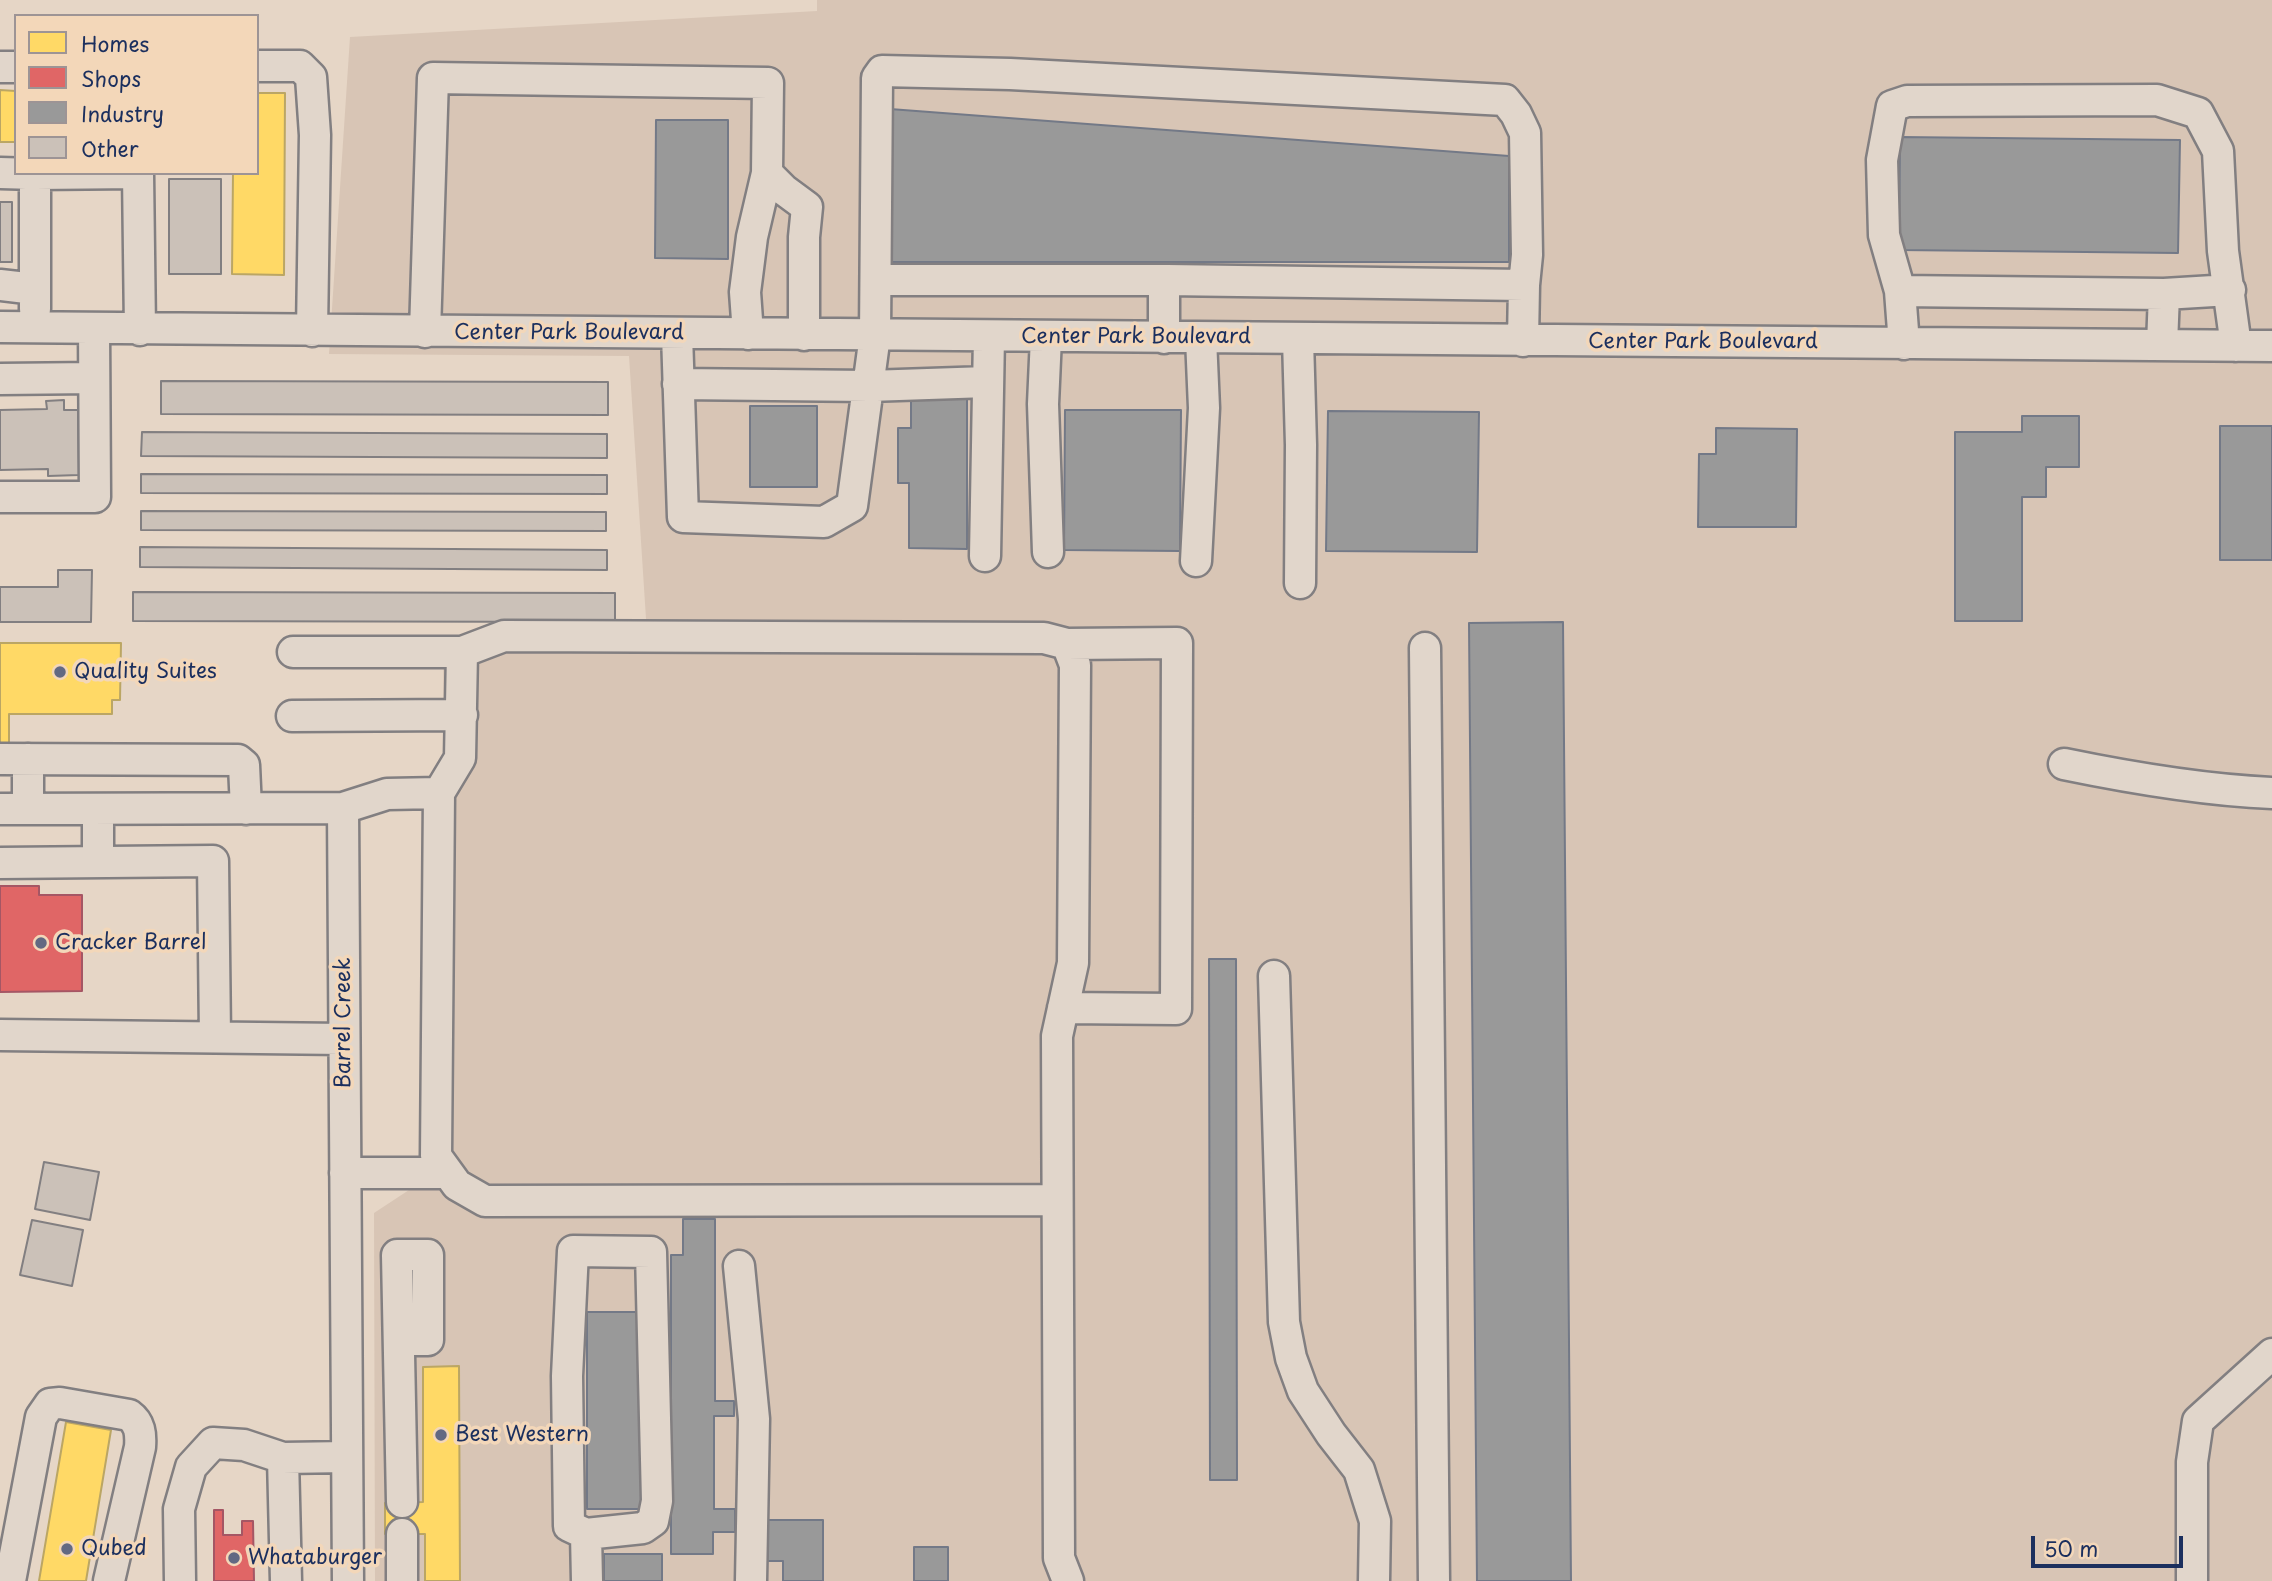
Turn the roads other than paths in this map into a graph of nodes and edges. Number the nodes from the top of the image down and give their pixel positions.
1 (259, 66) edge
2 (767, 173) junction
3 (35, 175) edge
4 (138, 175) edge
5 (876, 280) junction
6 (1164, 280) junction
7 (0, 285) edge
8 (1524, 285) junction
9 (36, 289) junction
10 (2230, 290) junction
11 (1900, 291) junction
12 (2164, 294) junction
13 (0, 327) edge
14 (35, 328) junction
15 (94, 329) junction
16 (140, 330) junction
17 (312, 331) junction
18 (425, 332) junction
19 (677, 334) junction
20 (748, 334) junction
21 (804, 335) junction
22 (875, 335) junction
23 (989, 336) junction
24 (1046, 337) junction
25 (1164, 338) junction
26 (1201, 338) junction
27 (1298, 339) junction
28 (1523, 341) junction
29 (1904, 344) junction
30 (2162, 345) junction
31 (2236, 346) junction
32 (2272, 346) edge
33 (94, 378) junction
34 (0, 379) edge
35 (987, 382) junction
36 (678, 384) junction
37 (869, 386) junction
38 (0, 497) edge
39 (1048, 552) dead end
40 (985, 556) dead end
41 (1196, 561) dead end
42 (1300, 583) dead end
43 (1067, 644) junction
44 (1425, 648) dead end
45 (293, 652) dead end
46 (461, 652) junction
47 (462, 715) junction
48 (292, 716) dead end
49 (14, 759) edge
50 (2064, 764) dead end
51 (439, 793) junction
52 (2272, 793) edge
53 (343, 808) junction
54 (14, 809) edge
55 (97, 809) junction
56 (246, 809) junction
57 (97, 862) junction
58 (0, 863) edge
59 (1274, 976) dead end
60 (1063, 1008) junction
61 (0, 1035) edge
62 (215, 1038) junction
63 (344, 1038) junction
64 (345, 1173) junction
65 (448, 1173) junction
66 (1057, 1200) junction
67 (738, 1266) dead end
68 (399, 1340) dead end
69 (2272, 1354) edge
70 (347, 1457) junction
71 (283, 1458) junction
72 (402, 1503) dead end
73 (402, 1534) dead end
74 (586, 1534) junction
75 (9, 1581) edge
76 (109, 1581) edge
77 (180, 1581) edge
78 (286, 1581) edge
79 (348, 1581) edge
80 (402, 1581) edge
81 (587, 1581) edge
82 (751, 1581) edge
83 (1068, 1581) edge
84 (1374, 1581) edge
85 (1434, 1581) edge
86 (2192, 1581) edge

1 - 17 street
2 - 18 street
2 - 20 street
2 - 21 street
3 - 9 street
4 - 16 street
5 - 6 street
5 - 8 street
5 - 22 street
6 - 8 street
6 - 25 street
7 - 9 street
8 - 28 street
9 - 14 street
10 - 11 street
10 - 12 street
10 - 31 street
11 - 12 street
11 - 29 street
12 - 30 street
13 - 14 street, Center Park Boulevard
14 - 15 street, Center Park Boulevard
15 - 16 street, Center Park Boulevard
15 - 33 street
16 - 17 street, Center Park Boulevard
17 - 18 street, Center Park Boulevard
18 - 19 street, Center Park Boulevard
19 - 20 street, Center Park Boulevard
19 - 36 street
20 - 21 street, Center Park Boulevard
21 - 22 street, Center Park Boulevard
22 - 23 street, Center Park Boulevard
22 - 37 street
23 - 24 street, Center Park Boulevard
23 - 35 street
24 - 25 street, Center Park Boulevard
24 - 39 street
25 - 26 street, Center Park Boulevard
26 - 27 street, Center Park Boulevard
26 - 41 street
27 - 28 street, Center Park Boulevard
27 - 42 street
28 - 29 street, Center Park Boulevard
29 - 30 street, Center Park Boulevard
30 - 31 street, Center Park Boulevard
31 - 32 street, Center Park Boulevard
33 - 34 street
33 - 38 street
35 - 37 street
35 - 40 street
36 - 37 street
36 - 37 street
43 - 46 street
43 - 60 street
43 - 60 street
44 - 85 street
45 - 46 street
46 - 47 street
47 - 48 street
47 - 51 street
49 - 54 street
49 - 56 street
50 - 52 street
51 - 53 street
51 - 65 street
53 - 56 street
53 - 63 street, Barrel Creek
54 - 55 street
55 - 56 street
55 - 57 street
57 - 58 street
57 - 62 street
59 - 84 street
60 - 66 street
61 - 62 street
62 - 63 street
63 - 64 street, Barrel Creek
64 - 65 street
64 - 70 street, Barrel Creek
65 - 66 street
66 - 83 street
67 - 82 street
68 - 72 street
69 - 86 street
70 - 71 street
70 - 79 street, Barrel Creek
71 - 77 street
71 - 78 street
73 - 80 street
74 - 74 street
74 - 81 street
75 - 76 street

